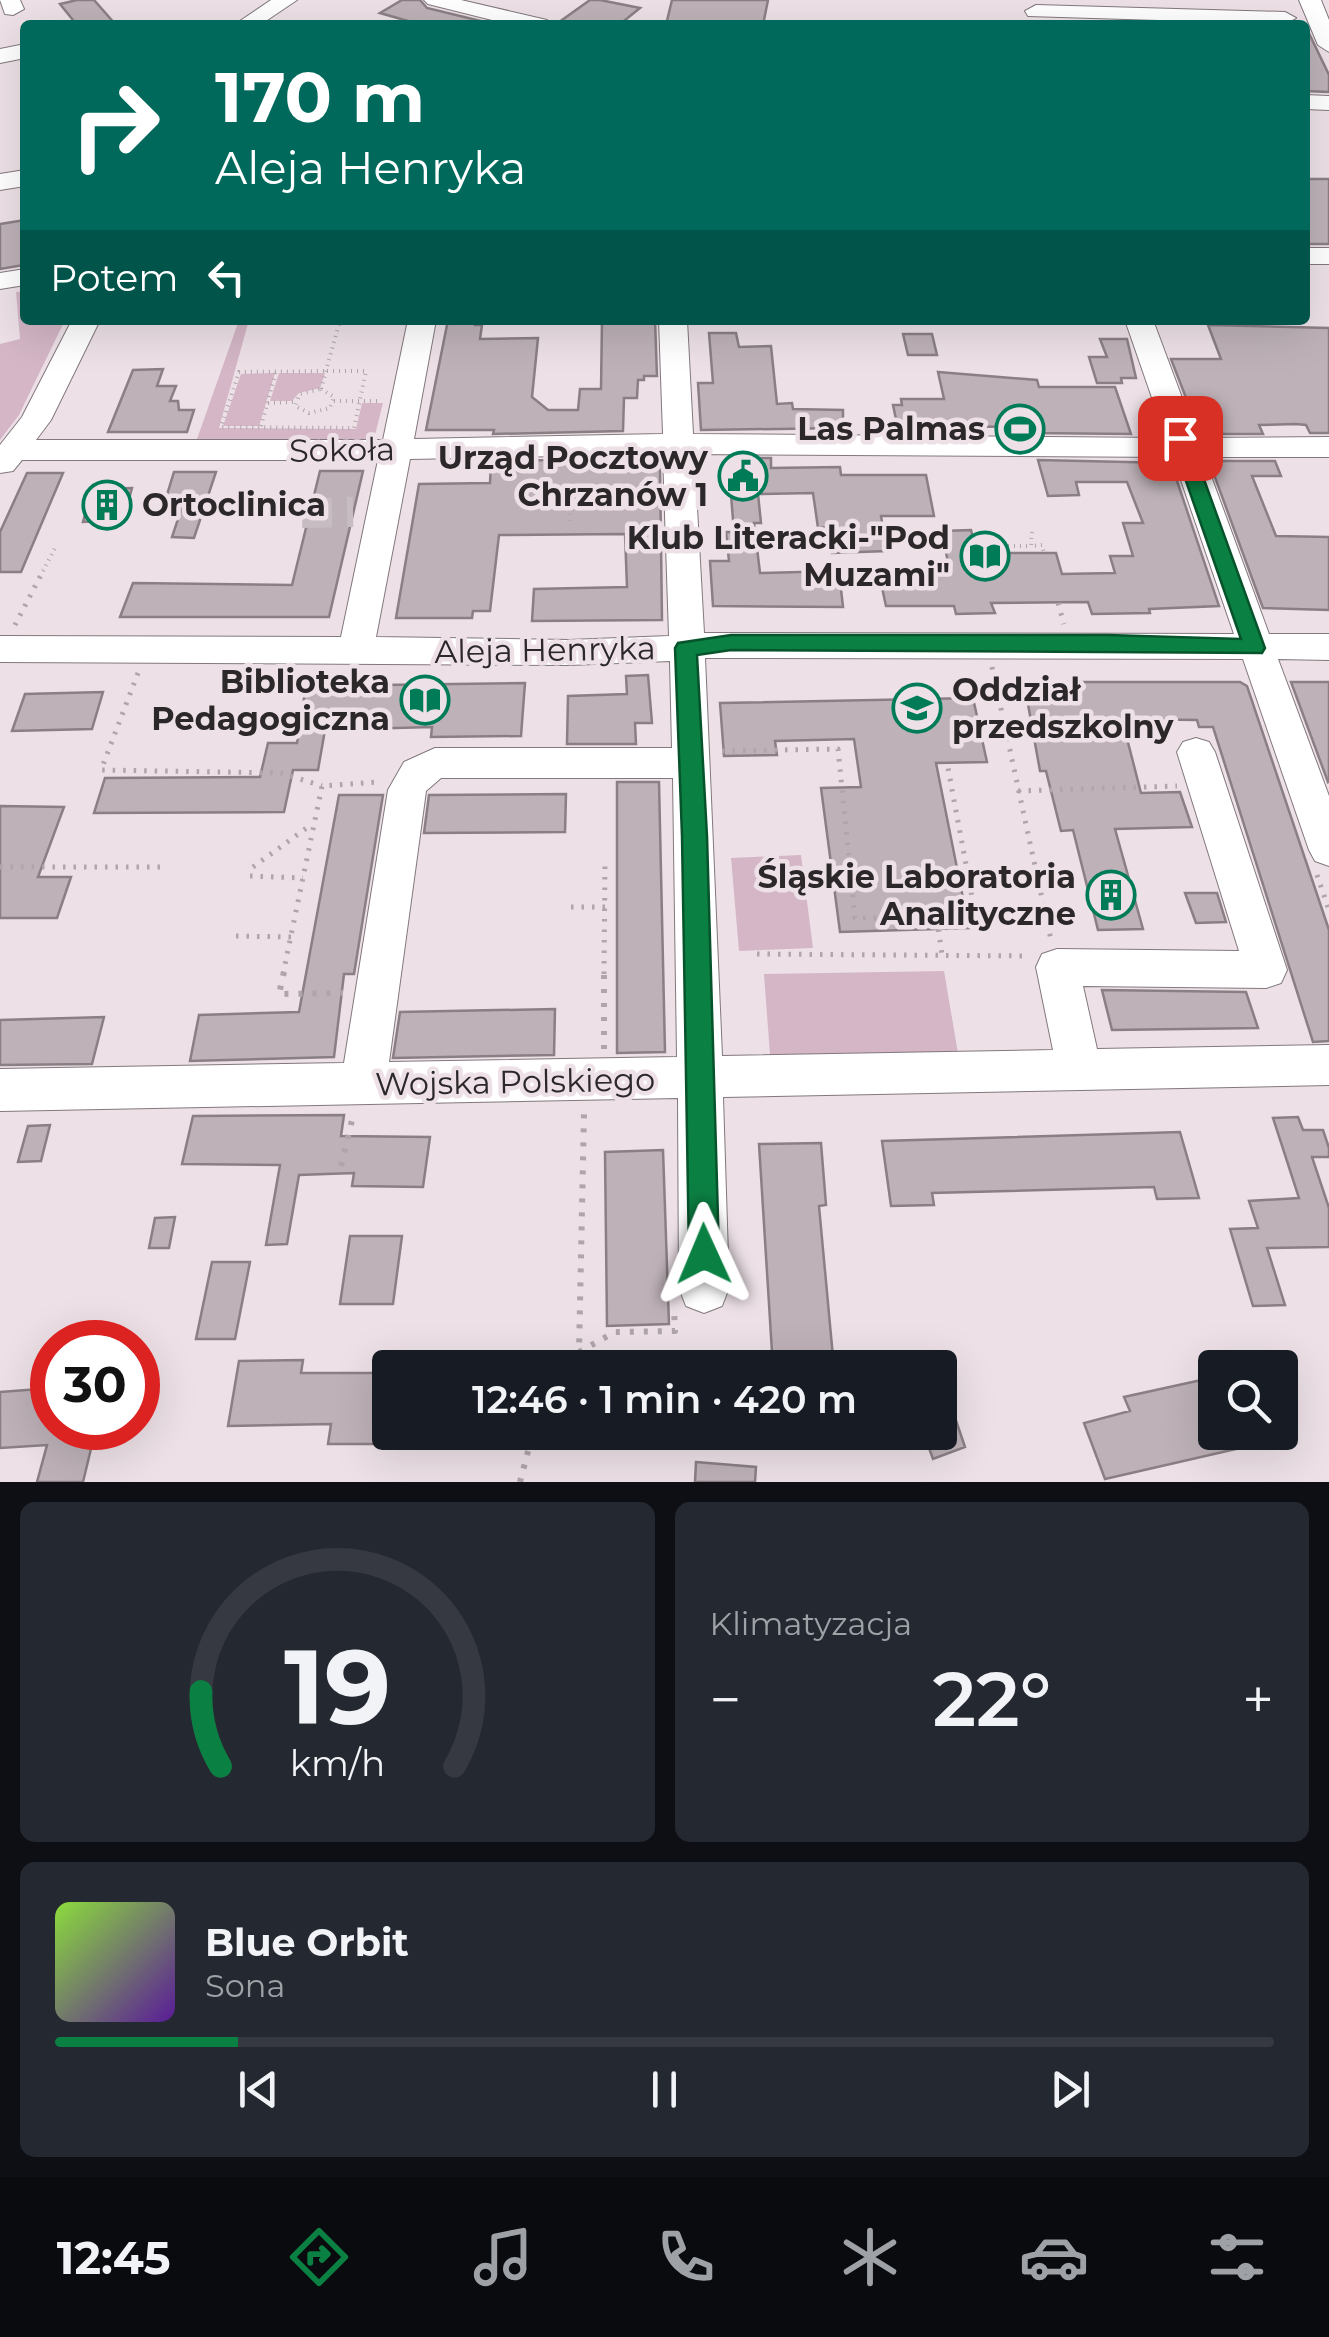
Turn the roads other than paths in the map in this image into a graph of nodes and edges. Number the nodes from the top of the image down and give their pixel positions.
1 (286, 0) edge
2 (434, 0) edge
3 (1119, 7) edge
4 (1281, 9) edge
5 (1315, 9) edge
6 (1036, 12) edge
7 (253, 20) edge
8 (518, 20) edge
9 (1329, 45) edge
10 (84, 325) edge
11 (421, 325) edge
12 (673, 325) edge
13 (1141, 325) edge
14 (678, 444) junction
15 (1329, 447) edge
16 (1184, 449) junction
17 (396, 450) junction
18 (7, 458) edge
19 (5, 642) edge
20 (1329, 647) edge
21 (686, 648) junction
22 (1255, 648) junction
23 (356, 650) junction
24 (1196, 752) dead end
25 (706, 753) junction
26 (1327, 837) edge
27 (1329, 1065) edge
28 (1079, 1068) junction
29 (700, 1079) junction
30 (0, 1090) edge
31 (359, 1094) junction
32 (704, 1288) dead end

1 - 7 street
2 - 8 street
3 - 4 street
3 - 6 street
4 - 5 street
5 - 9 street
10 - 18 street
11 - 17 street
12 - 14 street
13 - 16 street
14 - 16 street, Sokoła
14 - 17 street, Sokoła
14 - 21 street
15 - 16 street, Sokoła
16 - 22 street
17 - 18 street, Sokoła
17 - 23 street
19 - 23 street, Aleja Henryka
20 - 22 street, Aleja Henryka
21 - 22 street, Aleja Henryka
21 - 23 street, Aleja Henryka
21 - 25 street
22 - 26 street
24 - 28 street
25 - 29 street
25 - 31 street
27 - 28 street, Wojska Polskiego
28 - 29 street, Wojska Polskiego
29 - 31 street, Wojska Polskiego
29 - 32 street
30 - 31 street, Wojska Polskiego

